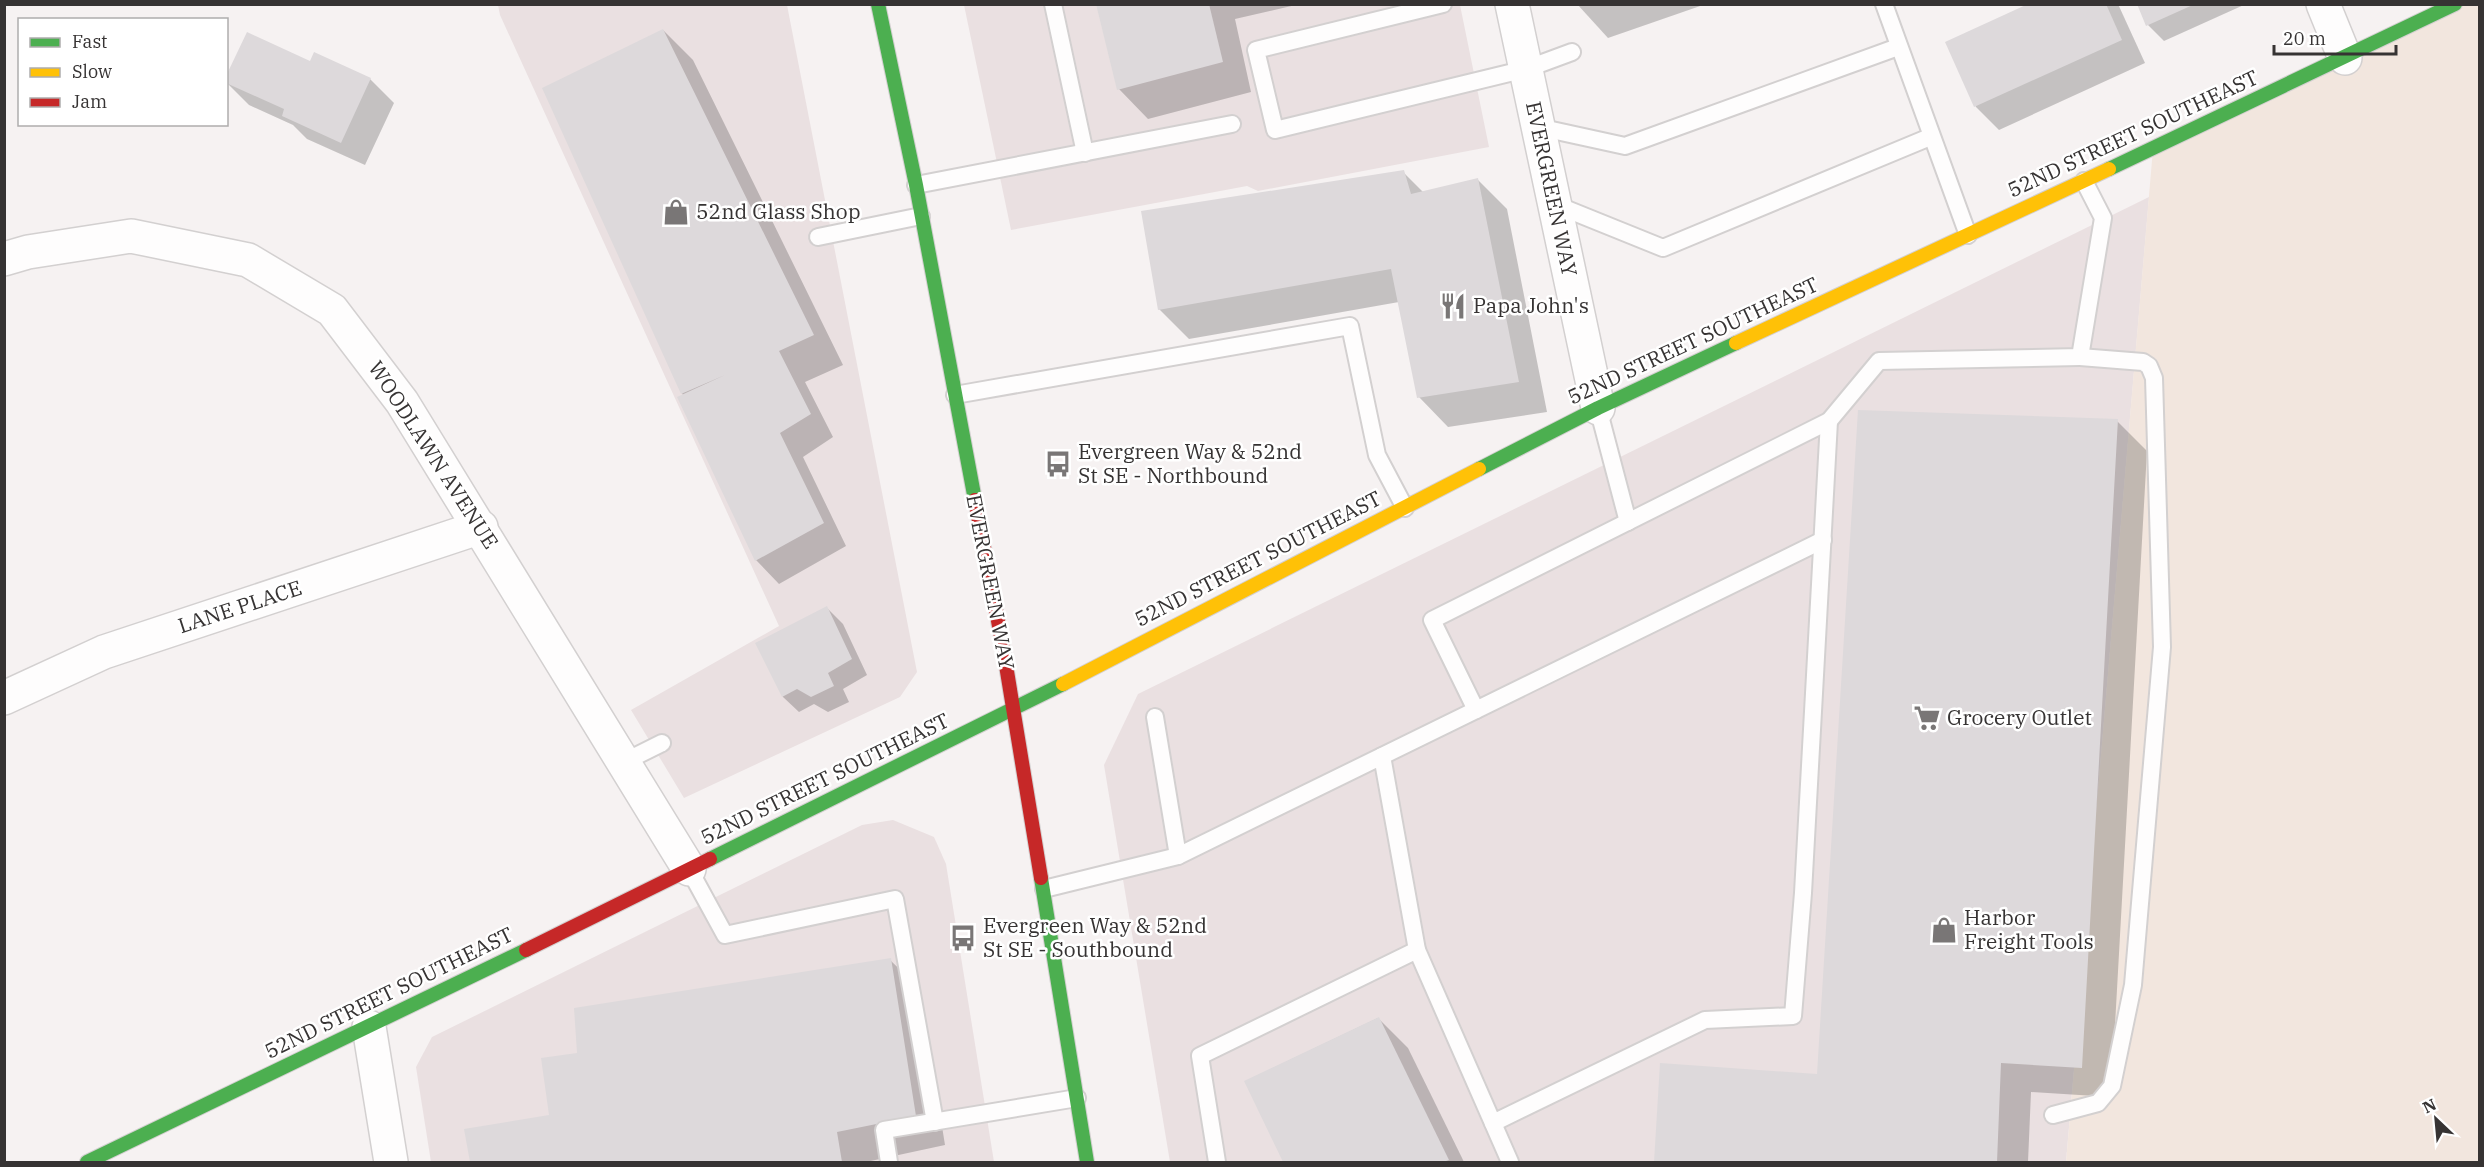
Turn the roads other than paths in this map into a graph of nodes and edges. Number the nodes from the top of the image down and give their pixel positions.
1 (878, 4) edge
2 (1053, 4) edge
3 (1443, 4) edge
4 (1512, 4) edge
5 (1884, 4) edge
6 (2323, 4) edge
7 (2455, 4) edge
8 (1899, 47) junction
9 (1572, 52) dead end
10 (2345, 58) junction
11 (1526, 69) junction
12 (1232, 124) dead end
13 (1538, 127) junction
14 (1930, 137) junction
15 (1085, 153) junction
16 (2084, 181) junction
17 (916, 186) junction
18 (1554, 204) junction
19 (921, 216) junction
20 (1968, 235) junction
21 (818, 237) dead end
22 (4, 259) edge
23 (2080, 357) junction
24 (955, 395) junction
25 (1598, 408) junction
26 (1829, 421) junction
27 (1405, 508) junction
28 (1628, 522) junction
29 (481, 527) junction
30 (1823, 540) junction
31 (4, 698) edge
32 (1014, 709) junction
33 (1476, 710) junction
34 (1155, 717) dead end
35 (662, 743) dead end
36 (1382, 756) junction
37 (624, 762) junction
38 (1178, 856) junction
39 (689, 869) junction
40 (1044, 889) junction
41 (1417, 950) junction
42 (369, 1027) junction
43 (1077, 1098) junction
44 (2054, 1115) dead end
45 (935, 1122) junction
46 (1492, 1123) junction
47 (87, 1162) edge
48 (391, 1162) edge
49 (889, 1162) edge
50 (1087, 1162) edge
51 (1217, 1162) edge
52 (1510, 1162) edge

1 - 17 street, EVERGREEN WAY
2 - 15 lane
3 - 11 lane
4 - 11 street, EVERGREEN WAY
5 - 8 lane
6 - 10 street
7 - 10 street, 52ND STREET SOUTHEAST
8 - 13 lane
8 - 14 lane
9 - 11 lane
10 - 16 street, 52ND STREET SOUTHEAST
11 - 13 street, EVERGREEN WAY
12 - 15 lane
13 - 18 street, EVERGREEN WAY
14 - 18 lane
14 - 20 lane
15 - 17 lane
16 - 20 street, 52ND STREET SOUTHEAST
16 - 23 lane
17 - 19 street, EVERGREEN WAY
18 - 25 street, EVERGREEN WAY
19 - 21 lane
19 - 24 street, EVERGREEN WAY
20 - 25 street, 52ND STREET SOUTHEAST
22 - 29 street, WOODLAWN AVENUE
23 - 26 lane
23 - 44 lane
24 - 27 lane
24 - 32 street, EVERGREEN WAY
25 - 27 street, 52ND STREET SOUTHEAST
25 - 28 lane
26 - 28 lane
26 - 30 lane
27 - 32 street, 52ND STREET SOUTHEAST
28 - 33 lane
29 - 31 street, LANE PLACE
29 - 37 street, WOODLAWN AVENUE
30 - 33 lane
30 - 46 lane
32 - 39 street, 52ND STREET SOUTHEAST
32 - 40 street, EVERGREEN WAY
33 - 36 lane
34 - 38 lane
35 - 37 lane
36 - 38 lane
36 - 41 lane
37 - 39 street, WOODLAWN AVENUE
38 - 40 lane
39 - 42 street, 52ND STREET SOUTHEAST
39 - 45 lane
40 - 43 street, EVERGREEN WAY
41 - 46 lane
41 - 51 lane
42 - 47 street, 52ND STREET SOUTHEAST
42 - 48 street
43 - 45 lane
43 - 50 street, EVERGREEN WAY
45 - 49 lane
46 - 52 lane

